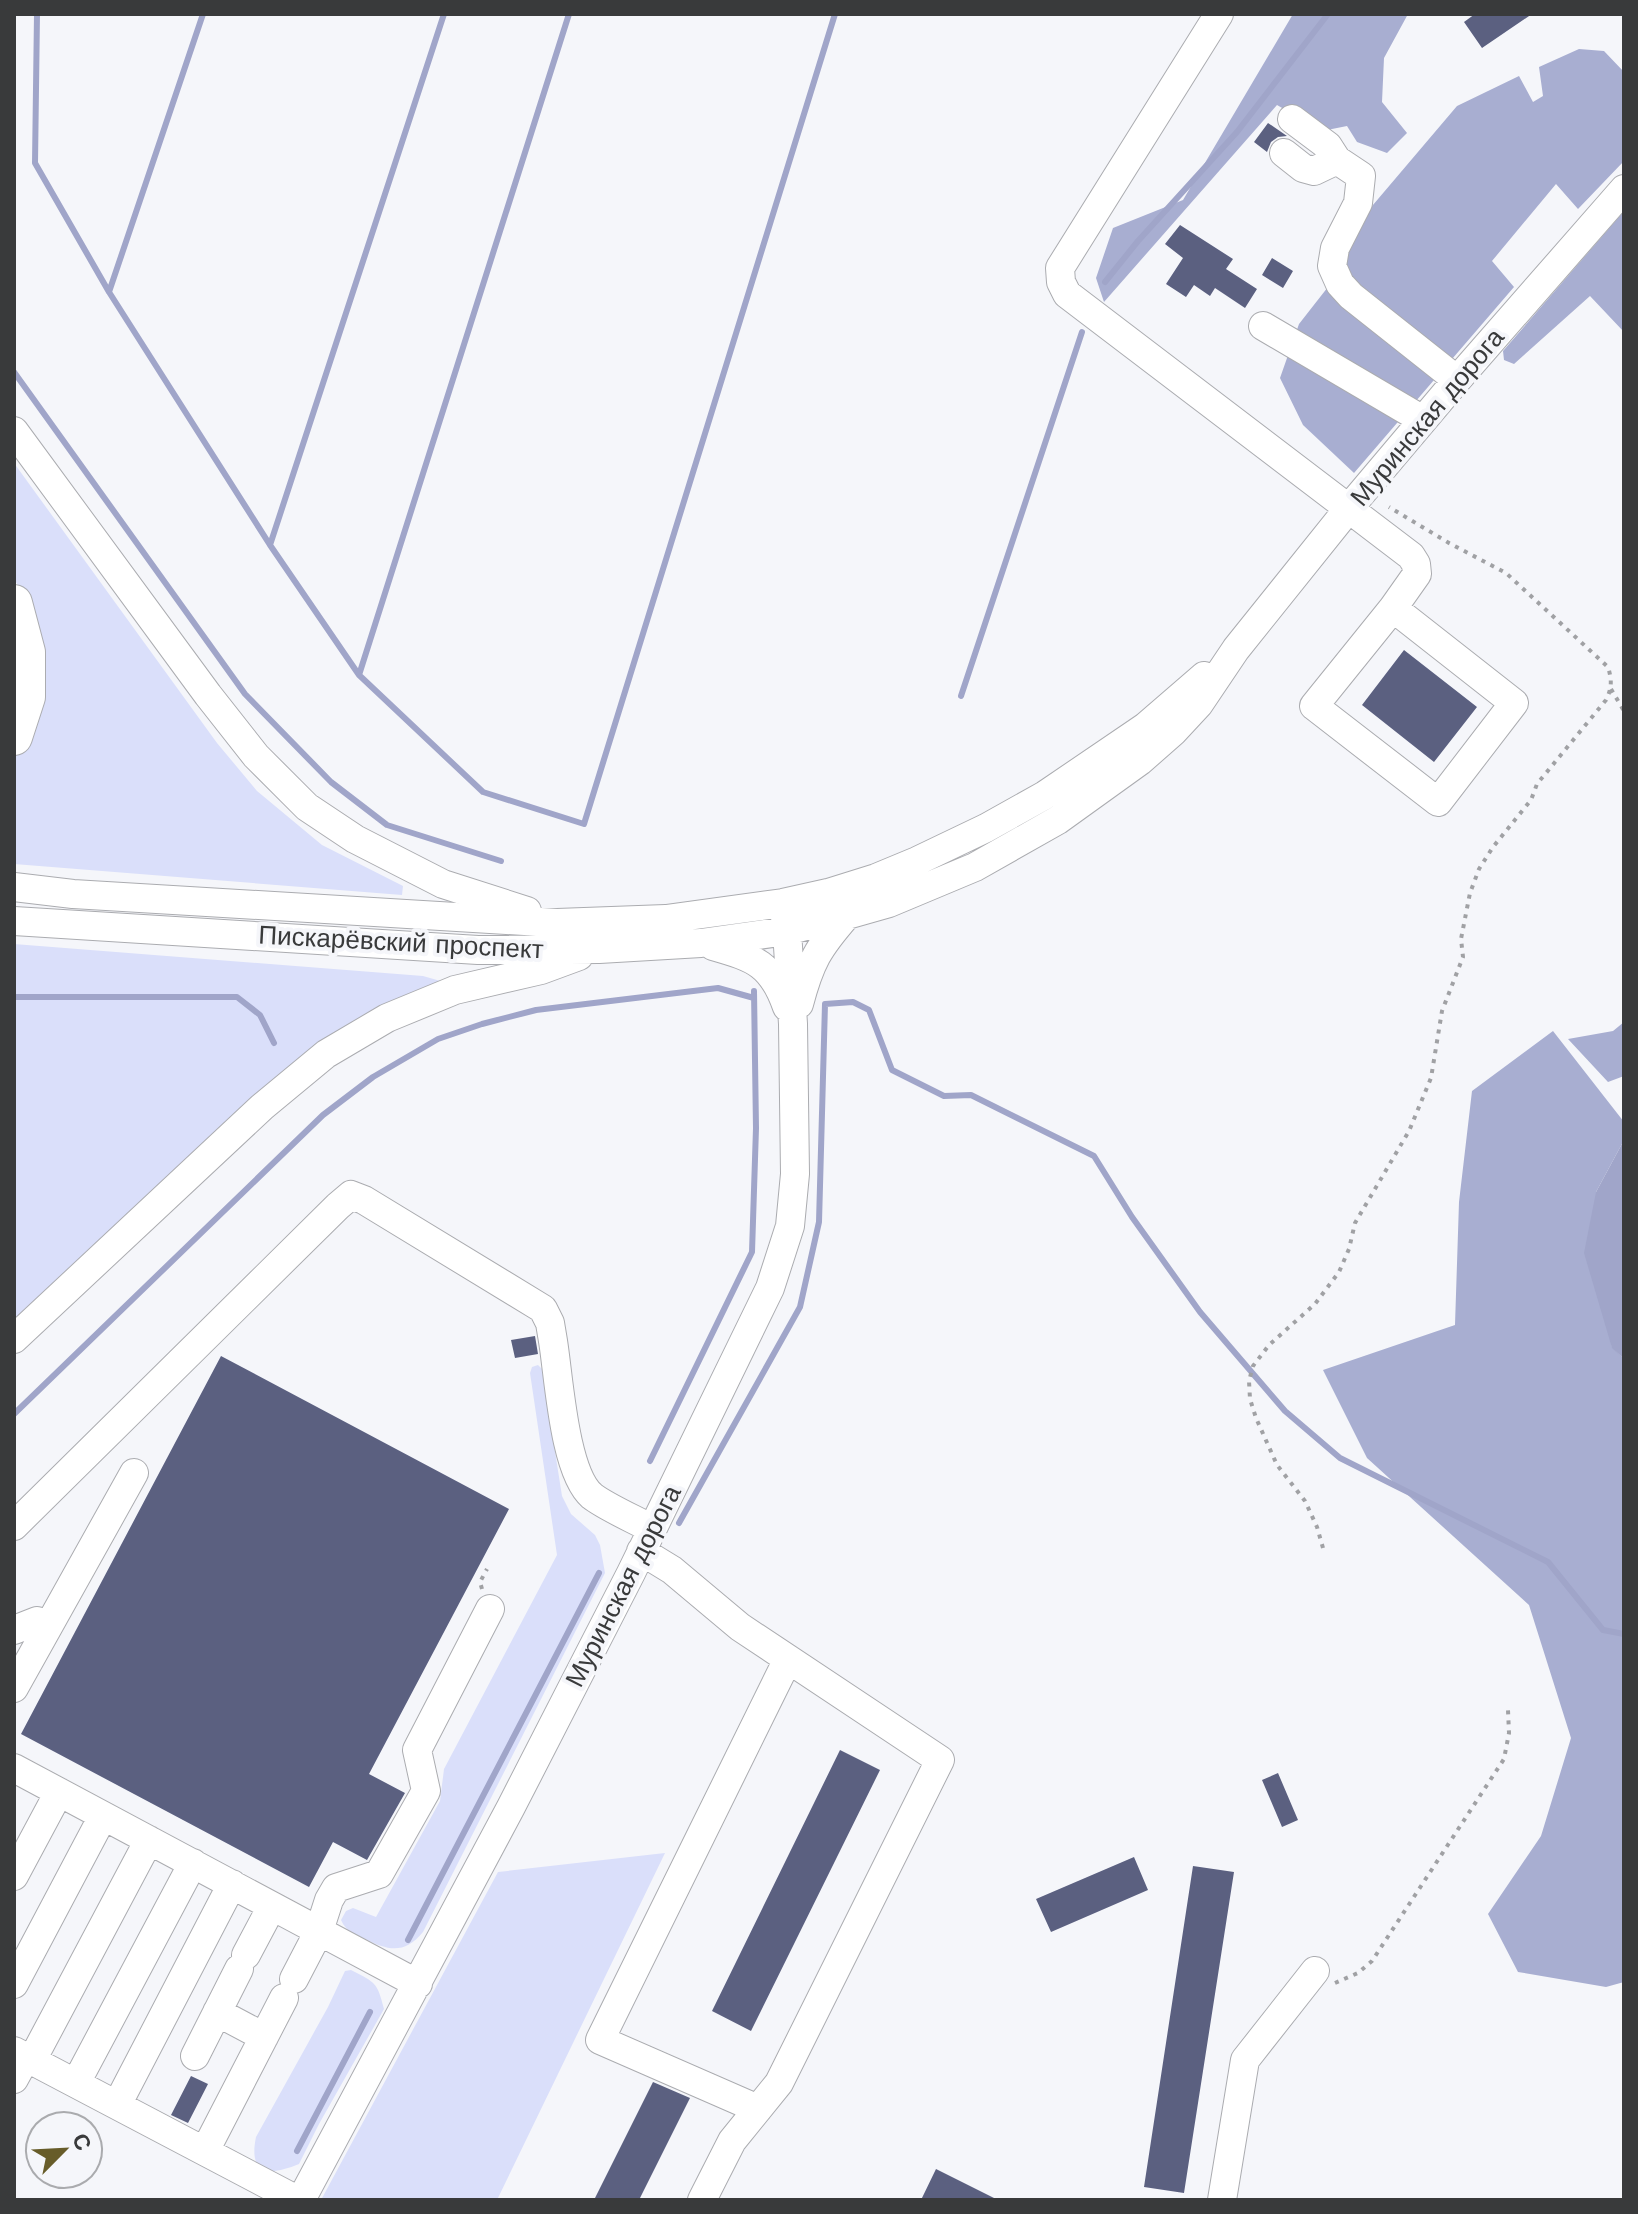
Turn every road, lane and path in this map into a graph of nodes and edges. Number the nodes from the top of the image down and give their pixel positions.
1 (1219, 14) edge
2 (1292, 119) dead end
3 (1284, 153) dead end
4 (1337, 160) junction
5 (1624, 189) edge
6 (1263, 326) dead end
7 (1457, 380) junction
8 (1423, 420) junction
9 (14, 431) edge
10 (1356, 500) junction
11 (14, 603) edge
12 (1393, 608) junction
13 (1236, 649) junction
14 (1611, 689) junction
15 (1624, 711) edge
16 (14, 737) edge
17 (14, 887) edge
18 (783, 903) junction
19 (847, 915) junction
20 (14, 921) edge
21 (557, 923) junction
22 (787, 931) junction
23 (701, 943) junction
24 (599, 949) junction
25 (793, 1024) junction
26 (14, 1339) edge
27 (134, 1473) dead end
28 (14, 1526) edge
29 (647, 1540) junction
30 (1323, 1548) dead end
31 (487, 1569) dead end
32 (480, 1582) dead end
33 (490, 1609) dead end
34 (49, 1625) junction
35 (14, 1630) edge
36 (788, 1659) junction
37 (14, 1688) edge
38 (1508, 1710) dead end
39 (14, 1768) edge
40 (59, 1792) junction
41 (103, 1816) junction
42 (149, 1840) junction
43 (193, 1863) junction
44 (14, 1876) edge
45 (232, 1884) junction
46 (272, 1906) junction
47 (319, 1931) junction
48 (1307, 1980) joint
49 (14, 1984) edge
50 (418, 1984) junction
51 (217, 2012) junction
52 (264, 2037) junction
53 (195, 2056) dead end
54 (21, 2062) edge
55 (76, 2083) junction
56 (117, 2105) junction
57 (758, 2109) junction
58 (205, 2151) junction
59 (299, 2200) edge
60 (702, 2200) edge
61 (1222, 2200) edge

1 - 10 street
2 - 4 street
3 - 4 street
4 - 7 street
5 - 7 street, Муринская дорога
6 - 8 street
7 - 8 street, Муринская дорога
8 - 10 street, Муринская дорога
9 - 21 street
10 - 12 street
10 - 13 street, Муринская дорога
10 - 14 path
11 - 16 main road
12 - 12 street
13 - 18 street, Муринская дорога
13 - 19 street, Муринская дорога
14 - 15 path
14 - 30 path
17 - 21 street, Пискарёвский проспект
18 - 21 street, Пискарёвский проспект
18 - 22 street, Муринская дорога
19 - 22 street, Муринская дорога
19 - 25 street
20 - 24 street, Пискарёвский проспект
22 - 23 street, Пискарёвский проспект
22 - 25 street, Муринская дорога
23 - 24 street, Пискарёвский проспект
23 - 25 street
24 - 26 street
25 - 29 street, Муринская дорога
27 - 34 street
28 - 29 street
29 - 36 street
29 - 50 street, Муринская дорога
31 - 32 path
33 - 47 street
34 - 35 street
34 - 37 street
36 - 57 street
36 - 57 street
38 - 48 path
39 - 40 street
40 - 41 street
40 - 44 street
41 - 42 street
41 - 49 street
42 - 43 street
42 - 54 street
43 - 45 street
43 - 55 street
45 - 46 street
45 - 56 street
46 - 47 street
46 - 51 street
47 - 50 street
47 - 52 street
48 - 61 street
50 - 59 street, Муринская дорога
51 - 52 street
51 - 53 street
52 - 58 street
54 - 55 street
55 - 56 street
56 - 58 street
57 - 60 street
58 - 59 street

